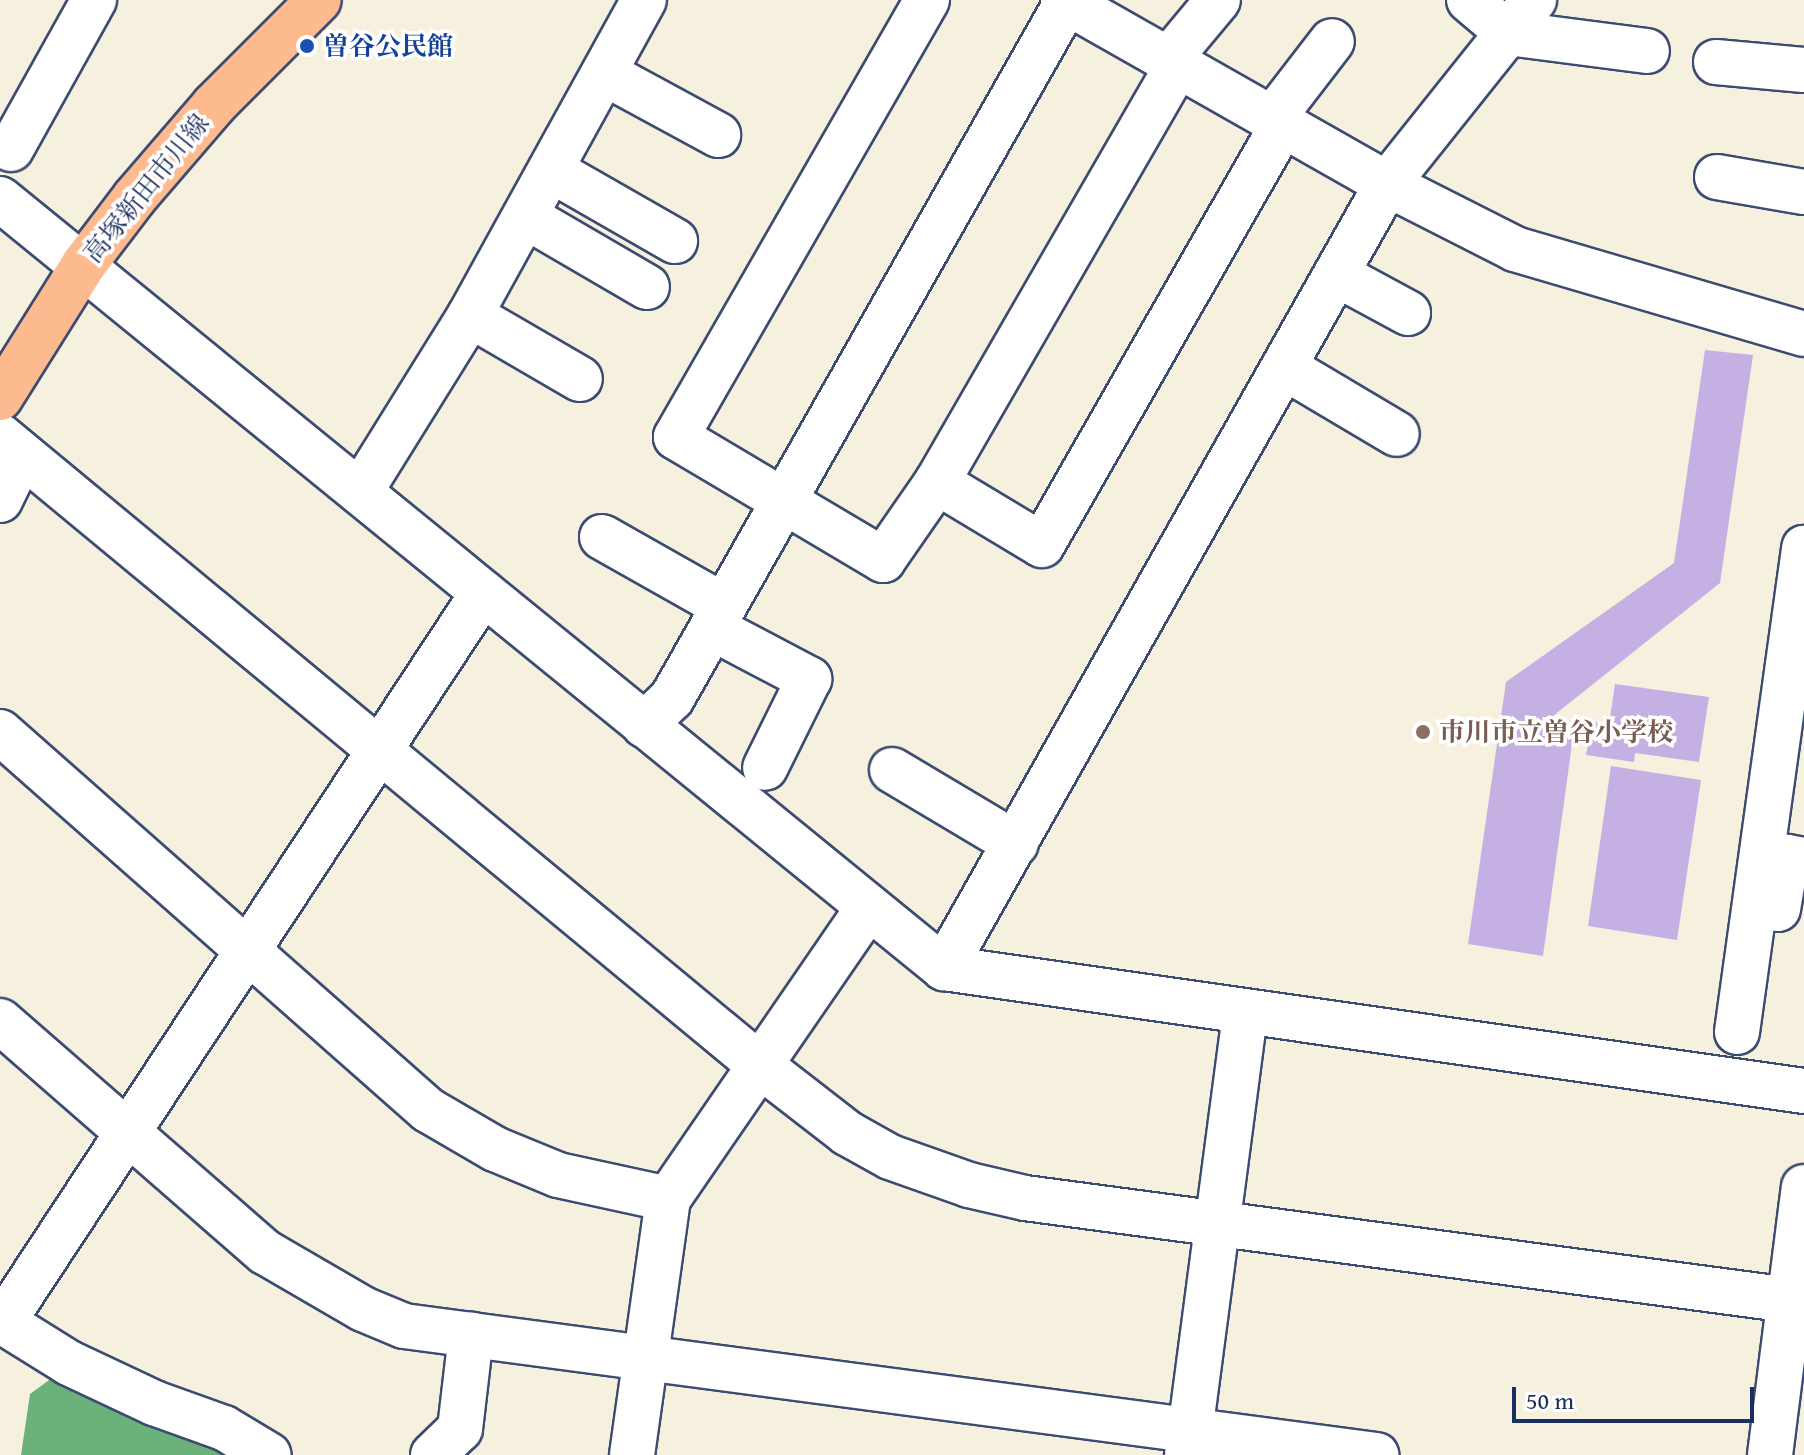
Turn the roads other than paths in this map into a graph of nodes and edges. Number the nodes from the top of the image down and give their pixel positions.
1 (94, 0) edge
2 (319, 0) edge
3 (644, 0) edge
4 (927, 0) edge
5 (1218, 0) edge
6 (1469, 0) edge
7 (1066, 1) edge
8 (1521, 16) edge
9 (1332, 41) dead end
10 (1647, 51) dead end
11 (1173, 62) junction
12 (1716, 62) dead end
13 (1804, 70) edge
14 (604, 73) junction
15 (1278, 122) junction
16 (718, 135) dead end
17 (11, 149) dead end
18 (551, 170) junction
19 (1717, 177) dead end
20 (1387, 184) junction
21 (1804, 192) edge
22 (0, 199) edge
23 (525, 216) junction
24 (675, 241) dead end
25 (84, 264) junction
26 (1336, 274) junction
27 (647, 287) dead end
28 (1408, 313) dead end
29 (470, 315) junction
30 (1804, 334) edge
31 (1284, 367) junction
32 (580, 379) dead end
33 (0, 398) edge
34 (1397, 434) dead end
35 (10, 447) edge
36 (937, 482) junction
37 (360, 492) junction
38 (0, 500) edge
39 (783, 502) junction
40 (602, 537) dead end
41 (1804, 548) edge
42 (483, 593) junction
43 (718, 617) junction
44 (1798, 630) edge
45 (644, 725) junction
46 (0, 732) edge
47 (380, 754) junction
48 (765, 768) dead end
49 (892, 770) dead end
50 (1016, 844) junction
51 (1784, 856) edge
52 (867, 909) junction
53 (250, 954) junction
54 (944, 968) junction
55 (1245, 1015) junction
56 (0, 1021) edge
57 (1747, 1032) dead end
58 (762, 1067) junction
59 (1804, 1091) edge
60 (126, 1134) junction
61 (1804, 1187) edge
62 (668, 1199) junction
63 (1217, 1224) junction
64 (1797, 1301) edge
65 (2, 1321) edge
66 (471, 1335) junction
67 (646, 1358) junction
68 (1188, 1444) edge
69 (269, 1455) edge
70 (433, 1455) edge
71 (632, 1455) edge
72 (1376, 1455) edge
73 (1770, 1455) edge

1 - 17 street
2 - 25 main road, 高塚新田市川線
3 - 14 street
4 - 39 street
5 - 11 street
6 - 8 street
7 - 11 street
7 - 39 street
8 - 10 street
8 - 20 street
9 - 15 street
11 - 15 street
11 - 36 street
12 - 13 street
14 - 16 street
14 - 18 street
15 - 20 street
15 - 36 street
18 - 23 street
18 - 24 street
19 - 21 street
20 - 26 street
20 - 30 street
22 - 25 street
23 - 27 street
23 - 29 street
25 - 33 main road, 高塚新田市川線
25 - 37 street
26 - 28 street
26 - 31 street
29 - 32 street
29 - 37 street
31 - 34 street
31 - 50 street
35 - 38 street
35 - 47 street
36 - 39 street
37 - 42 street
39 - 43 street
40 - 43 street
41 - 44 street
42 - 45 street
42 - 47 street
43 - 45 street
43 - 48 street
44 - 51 street
45 - 52 street
46 - 53 street
47 - 53 street
47 - 58 street
49 - 50 street
50 - 54 street
51 - 57 street
52 - 54 street
52 - 58 street
53 - 60 street
53 - 62 street
54 - 55 street
55 - 59 street
55 - 63 street
56 - 60 street
58 - 62 street
58 - 63 street
60 - 65 street
60 - 66 street
61 - 64 street
62 - 67 street
63 - 64 street
63 - 68 street
64 - 73 street
65 - 69 street
66 - 67 street
66 - 70 street
67 - 68 street
67 - 71 street
68 - 72 street

